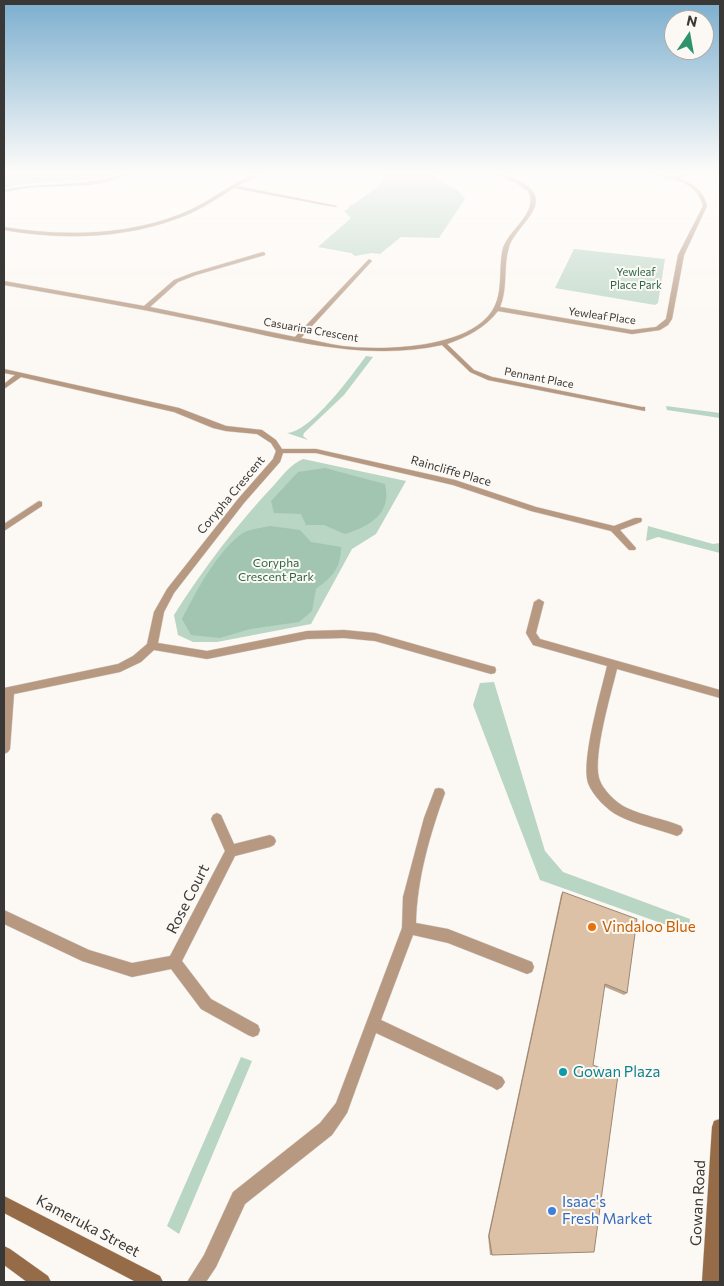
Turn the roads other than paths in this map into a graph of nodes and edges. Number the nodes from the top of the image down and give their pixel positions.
1 (28, 232) edge
2 (109, 232) edge
3 (513, 232) edge
4 (692, 232) edge
5 (263, 254) dead end
6 (369, 261) dead end
7 (4, 283) edge
8 (145, 308) junction
9 (498, 309) junction
10 (296, 339) junction
11 (443, 343) junction
12 (4, 371) edge
13 (21, 374) junction
14 (4, 387) edge
15 (642, 408) dead end
16 (280, 451) junction
17 (39, 504) dead end
18 (638, 520) dead end
19 (4, 528) edge
20 (614, 529) junction
21 (632, 548) dead end
22 (539, 602) dead end
23 (152, 646) junction
24 (614, 664) junction
25 (490, 670) dead end
26 (6, 691) edge
27 (720, 694) edge
28 (4, 749) edge
29 (438, 793) dead end
30 (217, 819) dead end
31 (677, 830) dead end
32 (270, 841) dead end
33 (231, 851) junction
34 (4, 917) edge
35 (409, 928) junction
36 (174, 962) junction
37 (527, 967) dead end
38 (372, 1024) junction
39 (253, 1030) dead end
40 (497, 1082) dead end
41 (720, 1127) edge
42 (4, 1204) edge
43 (4, 1255) edge
44 (42, 1282) edge
45 (154, 1282) edge
46 (196, 1282) edge
47 (711, 1282) edge

1 - 2 street
3 - 9 street
4 - 9 street, Yewleaf Place
5 - 8 street
6 - 10 street
7 - 8 street, Casuarina Crescent
8 - 10 street, Casuarina Crescent
9 - 11 street, Casuarina Crescent
10 - 11 street, Casuarina Crescent
11 - 15 street, Pennant Place
12 - 13 street, Corypha Crescent
13 - 14 street
13 - 16 street, Corypha Crescent
16 - 20 street, Raincliffe Place
16 - 23 street, Corypha Crescent
17 - 19 street
18 - 20 street
20 - 21 street
22 - 24 street
23 - 25 street
23 - 26 street
24 - 27 street
24 - 31 street
26 - 28 street
29 - 35 street
30 - 33 street
32 - 33 street
33 - 36 street, Rose Court
34 - 36 street
35 - 37 street
35 - 38 street
36 - 39 street
38 - 40 street
38 - 46 street
41 - 47 street, Gowan Road
42 - 45 street, Kameruka Street
43 - 44 street

